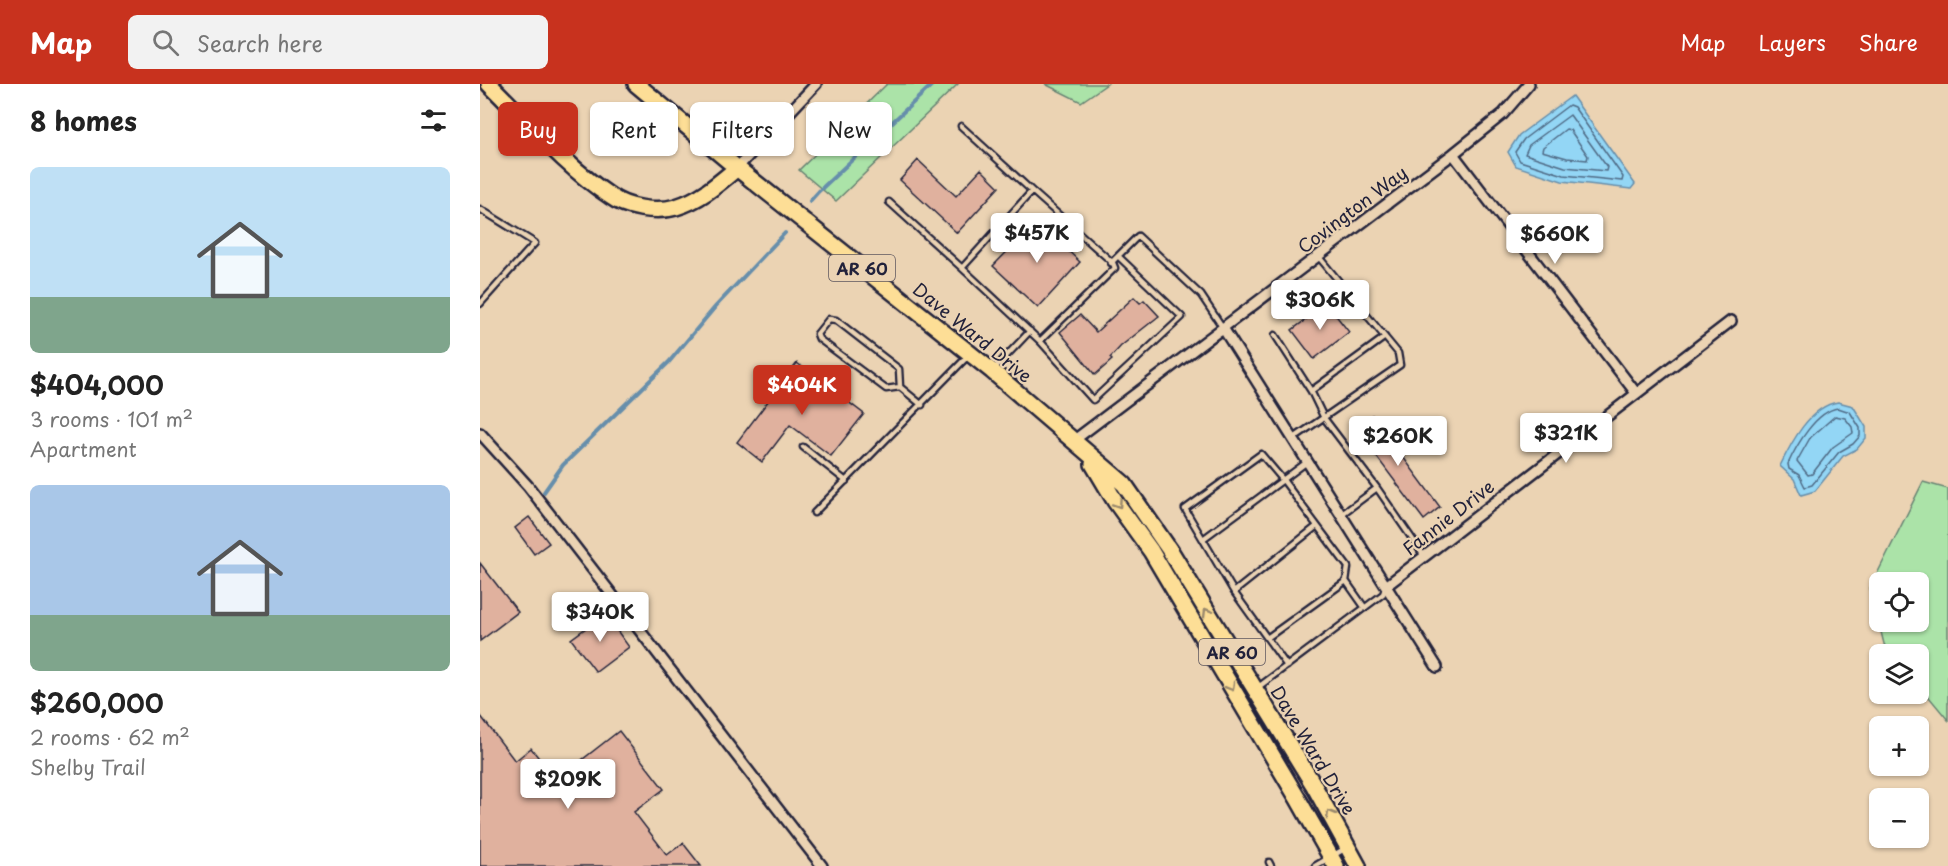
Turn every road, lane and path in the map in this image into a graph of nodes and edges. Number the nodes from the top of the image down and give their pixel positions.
1 (489, 84) edge
2 (636, 84) edge
3 (816, 84) edge
4 (1529, 84) edge
5 (960, 126) dead end
6 (1453, 154) junction
7 (737, 168) junction
8 (1032, 191) junction
9 (889, 202) dead end
10 (480, 209) edge
11 (1318, 255) junction
12 (1118, 256) junction
13 (1112, 263) junction
14 (962, 268) junction
15 (480, 304) edge
16 (1731, 321) dead end
17 (1224, 328) junction
18 (1030, 331) junction
19 (1275, 335) dead end
20 (1385, 337) junction
21 (1040, 341) junction
22 (969, 354) junction
23 (992, 371) junction
24 (900, 387) junction
25 (1311, 391) junction
26 (1636, 393) junction
27 (922, 405) junction
28 (1324, 418) junction
29 (480, 433) edge
30 (1294, 438) junction
31 (1073, 441) junction
32 (803, 447) dead end
33 (1087, 454) junction
34 (1308, 461) junction
35 (1283, 480) junction
36 (846, 481) junction
37 (1377, 488) junction
38 (814, 513) dead end
39 (1342, 514) junction
40 (1317, 526) junction
41 (1203, 539) junction
42 (1424, 556) junction
43 (1346, 581) junction
44 (1386, 586) junction
45 (1234, 592) junction
46 (1365, 608) junction
47 (1267, 638) junction
48 (1287, 666) junction
49 (1437, 667) dead end
50 (1255, 690) junction
51 (1349, 847) junction
52 (1333, 861) edge
53 (822, 866) edge
54 (1315, 866) edge
55 (1358, 866) edge

1 - 7 main road
2 - 7 main road, Dave Ward Drive / AR 60
3 - 7 street
4 - 6 street, Covington Way
5 - 8 lane
6 - 11 street, Covington Way
6 - 26 street
7 - 22 main road, Dave Ward Drive / AR 60
8 - 13 lane
8 - 14 lane
9 - 14 lane
10 - 15 lane
11 - 17 street, Covington Way
11 - 20 lane
12 - 13 lane
12 - 17 lane
12 - 21 lane
13 - 21 lane
14 - 18 lane
16 - 26 street, Fannie Drive
17 - 30 street
17 - 31 street, Covington Way
18 - 21 lane
18 - 23 lane
19 - 25 lane
20 - 25 lane
20 - 28 lane
22 - 23 main road, Dave Ward Drive / AR 60
22 - 27 lane
23 - 31 main road, Dave Ward Drive / AR 60
24 - 24 lane
24 - 27 lane
25 - 28 lane
26 - 42 street, Fannie Drive
27 - 36 lane
28 - 30 lane
28 - 37 lane
29 - 53 street
30 - 34 street
31 - 33 main road, Dave Ward Drive / AR 60
32 - 36 lane
50 -> 33 main road, Dave Ward Drive / AR 60
33 -> 52 main road, Dave Ward Drive / AR 60
34 - 35 lane
34 - 39 street
35 - 40 lane
35 - 41 lane
35 - 41 lane
36 - 38 lane
37 - 39 lane
37 - 42 lane
39 - 44 street
40 - 43 lane
40 - 45 lane
41 - 45 lane
42 - 44 street, Fannie Drive
43 - 46 lane
43 - 47 lane
44 - 46 lane
44 - 49 street
45 - 47 lane
46 - 48 lane
47 - 48 lane
48 - 50 lane
51 -> 50 main road, Dave Ward Drive / AR 60
51 - 52 lane
51 - 55 main road, Dave Ward Drive / AR 60
52 - 54 lane

